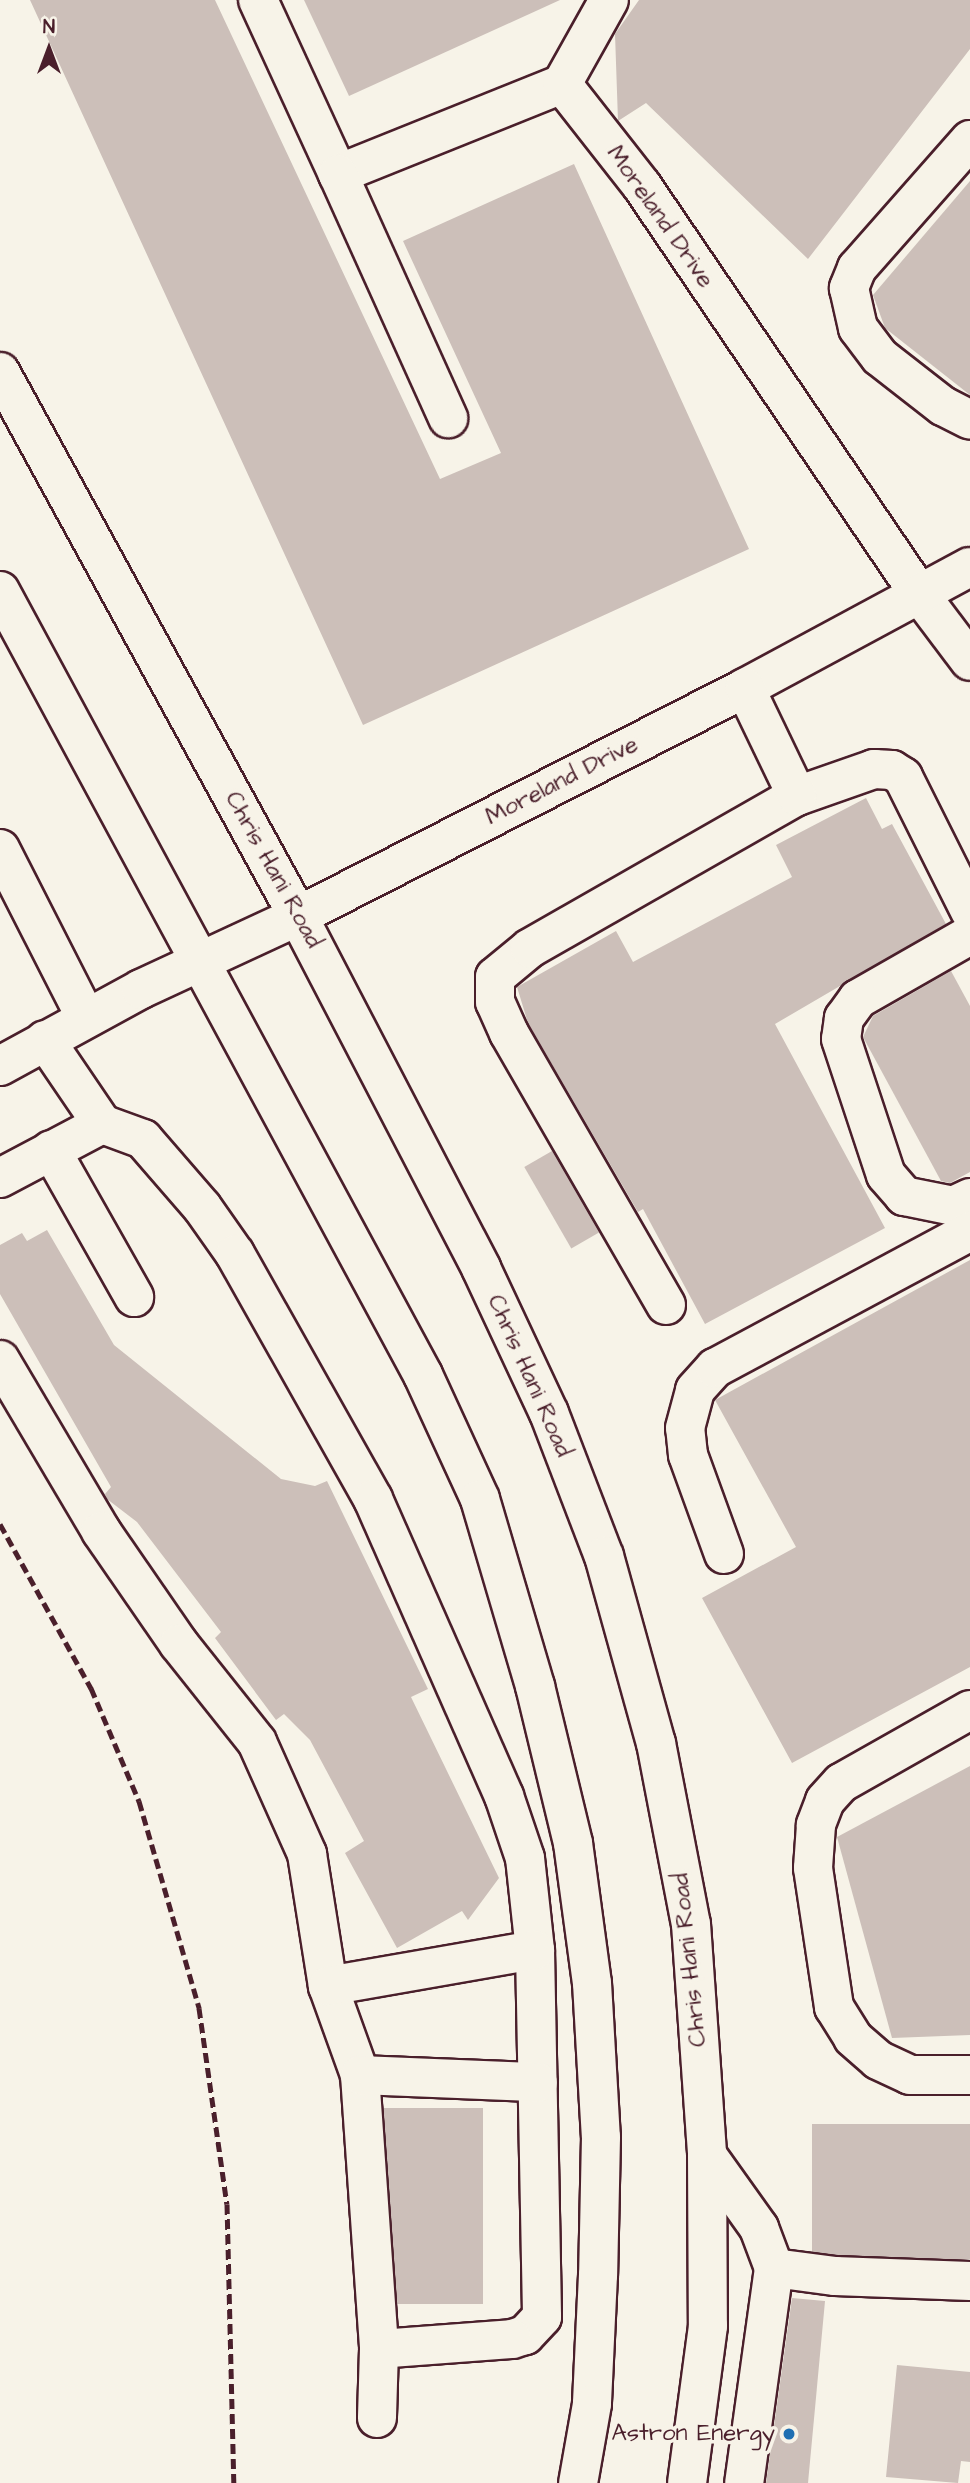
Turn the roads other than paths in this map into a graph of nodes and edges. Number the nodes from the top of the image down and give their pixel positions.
1 (258, 0) edge
2 (609, 0) edge
3 (562, 84) junction
4 (970, 140) edge
5 (338, 174) junction
6 (0, 372) edge
7 (448, 418) dead end
8 (970, 420) edge
9 (970, 567) edge
10 (0, 591) edge
11 (921, 596) junction
12 (970, 661) edge
13 (745, 688) junction
14 (797, 796) junction
15 (0, 849) edge
16 (970, 911) edge
17 (299, 916) junction
18 (970, 935) edge
19 (200, 962) junction
20 (86, 1018) junction
21 (45, 1040) junction
22 (0, 1066) edge
23 (102, 1124) junction
24 (51, 1150) junction
25 (0, 1178) edge
26 (970, 1198) edge
27 (970, 1231) edge
28 (134, 1297) dead end
29 (666, 1305) dead end
30 (0, 1360) edge
31 (724, 1554) dead end
32 (970, 1710) edge
33 (535, 1950) junction
34 (328, 1986) junction
35 (970, 2075) edge
36 (360, 2076) junction
37 (538, 2082) junction
38 (707, 2155) junction
39 (774, 2268) junction
40 (970, 2281) edge
41 (379, 2349) junction
42 (377, 2418) dead end
43 (578, 2483) edge
44 (687, 2483) edge
45 (744, 2483) edge

1 - 5 main road
2 - 3 main road
3 - 5 main road
3 - 11 main road, Moreland Drive
4 - 8 main road
5 - 7 main road
6 - 17 main road, Chris Hani Road
9 - 11 main road, Moreland Drive
10 - 19 main road
11 - 12 main road, Moreland Drive
11 - 13 main road, Moreland Drive
13 - 14 main road
13 - 17 main road, Moreland Drive
14 - 16 main road
14 - 29 main road
15 - 20 main road
17 - 19 main road, Moreland Drive
17 - 38 main road, Chris Hani Road
18 - 26 main road
19 - 20 main road, Moreland Drive
19 - 43 main road
20 - 21 main road, Moreland Drive
21 - 22 main road, Moreland Drive
21 - 23 main road
23 - 24 main road
23 - 33 main road
24 - 25 main road
24 - 28 main road
27 - 31 main road
30 - 34 main road
32 - 35 main road
33 - 34 main road
33 - 37 main road
34 - 36 main road
36 - 37 main road
36 - 41 main road
37 - 41 main road
38 - 39 main road
38 - 44 main road, Chris Hani Road
39 - 40 main road
39 - 45 main road
41 - 42 main road

